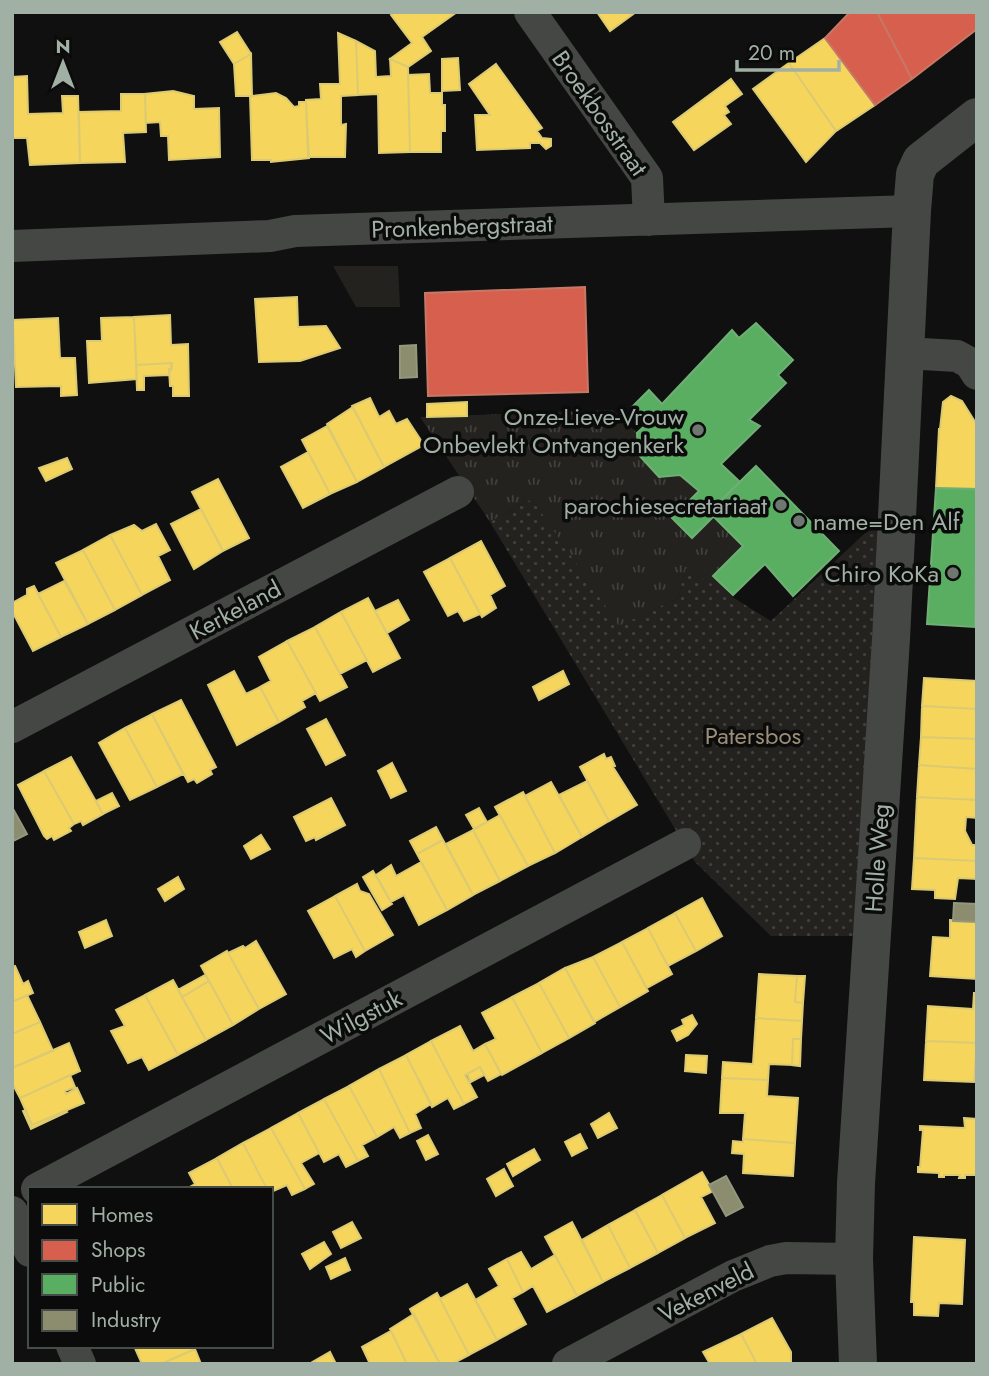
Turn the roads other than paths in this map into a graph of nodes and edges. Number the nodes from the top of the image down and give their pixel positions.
1 (530, 12) edge
2 (977, 117) edge
3 (912, 211) junction
4 (649, 220) junction
5 (12, 246) edge
6 (905, 353) junction
7 (977, 374) edge
8 (458, 492) dead end
9 (12, 727) edge
10 (685, 845) dead end
11 (41, 1187) edge
12 (28, 1194) edge
13 (12, 1202) edge
14 (12, 1212) edge
15 (28, 1247) edge
16 (854, 1259) junction
17 (73, 1348) edge
18 (80, 1364) edge
19 (568, 1364) edge
20 (858, 1364) edge

1 - 4 street, Broekbosstraat
2 - 3 street, Holle Weg
3 - 4 street, Pronkenbergstraat
3 - 6 street, Holle Weg
4 - 5 street, Pronkenbergstraat
6 - 7 street
6 - 16 street, Holle Weg
8 - 9 street, Kerkeland
10 - 11 street, Wilgstuk
12 - 13 street
14 - 15 street
16 - 19 street, Vekenveld
16 - 20 street, Holle Weg
17 - 18 street

